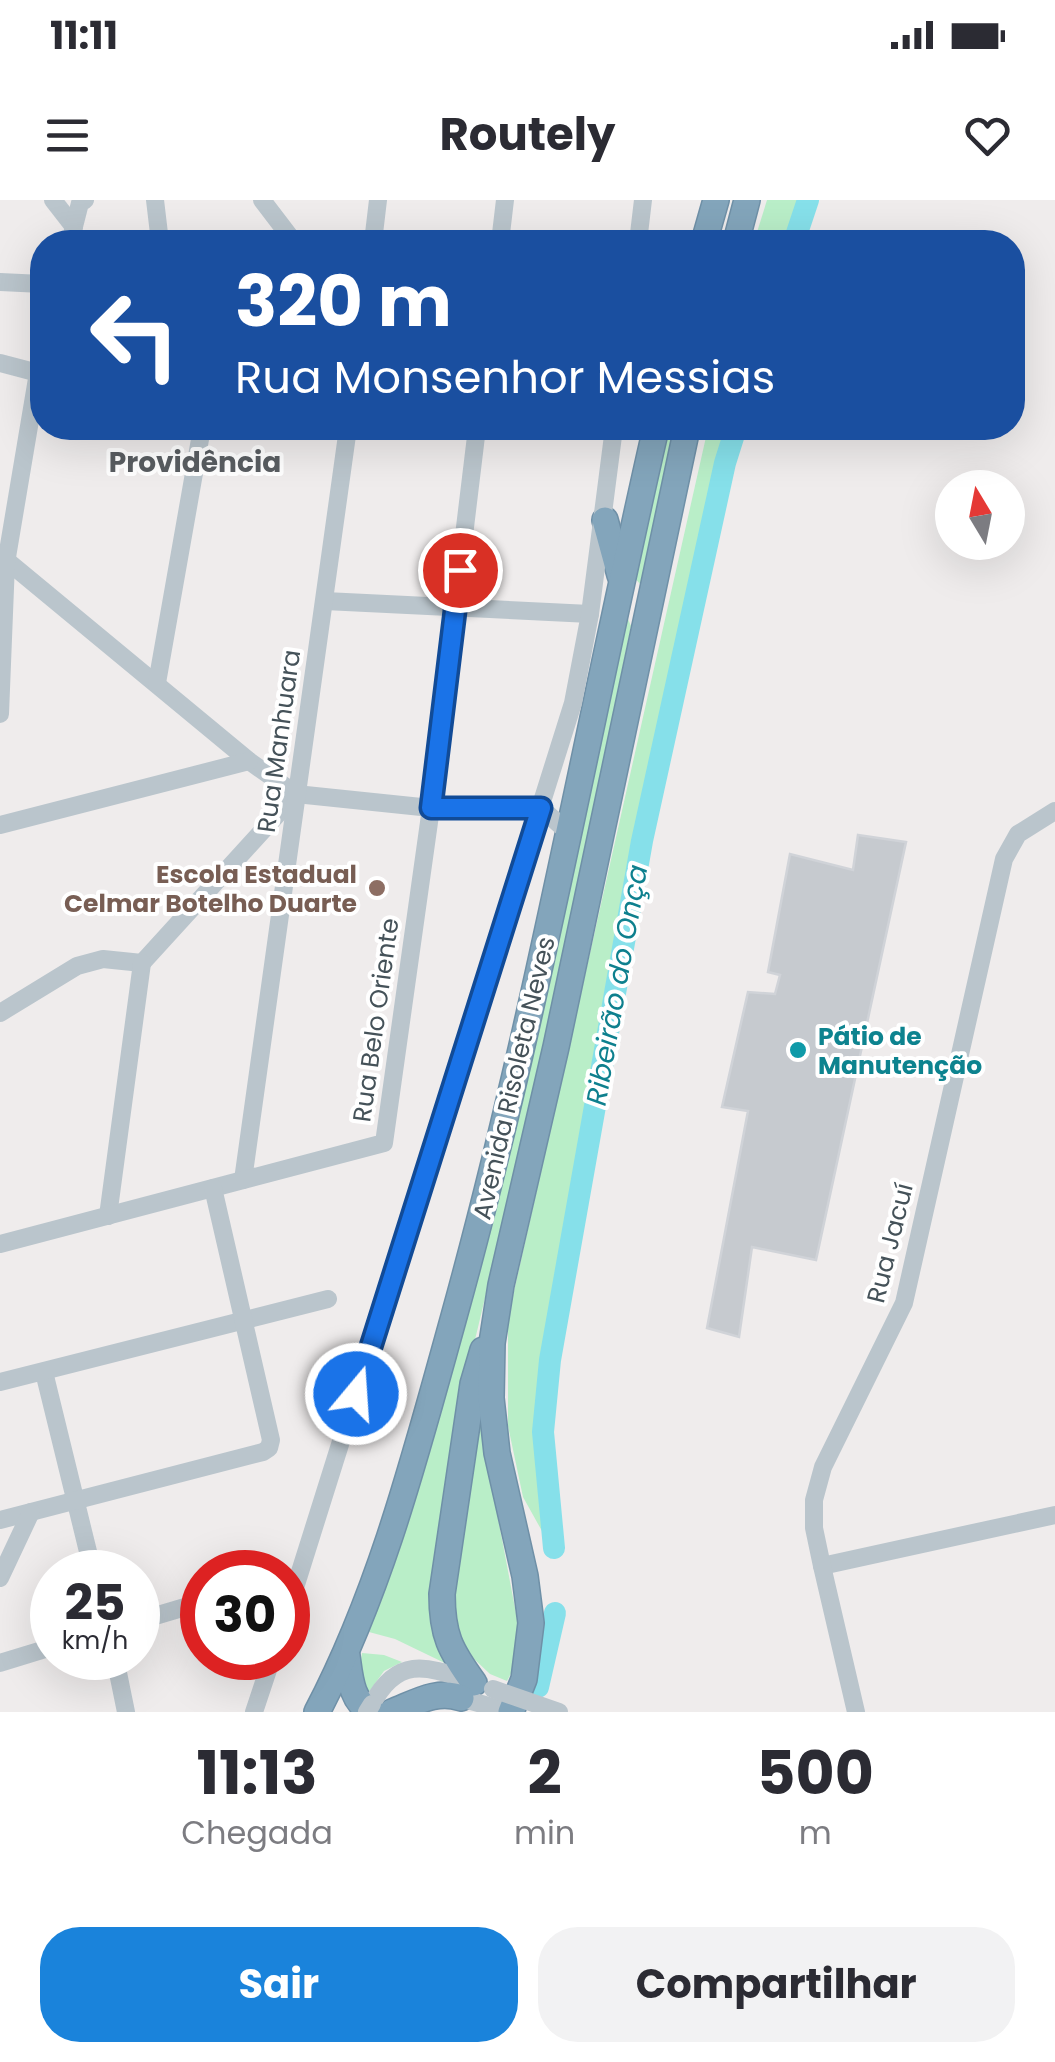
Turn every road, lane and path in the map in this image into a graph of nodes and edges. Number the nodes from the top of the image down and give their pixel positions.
1 (53, 200) edge
2 (155, 200) edge
3 (262, 200) edge
4 (378, 200) edge
5 (505, 200) edge
6 (643, 200) edge
7 (716, 200) edge
8 (747, 200) edge
9 (82, 202) edge
10 (69, 230) edge
11 (74, 230) edge
12 (159, 230) edge
13 (285, 230) edge
14 (374, 230) edge
15 (501, 230) edge
16 (639, 230) edge
17 (707, 230) edge
18 (739, 230) edge
19 (0, 282) edge
20 (30, 283) edge
21 (0, 364) edge
22 (30, 371) edge
23 (30, 424) edge
24 (200, 440) edge
25 (346, 440) edge
26 (476, 440) edge
27 (613, 440) edge
28 (653, 440) edge
29 (684, 440) edge
30 (605, 520) junction
31 (3, 560) edge
32 (622, 580) junction
33 (325, 601) junction
34 (456, 606) junction
35 (590, 614) junction
36 (157, 683) junction
37 (0, 714) edge
38 (249, 761) junction
39 (296, 794) junction
40 (431, 808) junction
41 (541, 808) junction
42 (1055, 811) edge
43 (0, 826) edge
44 (569, 832) junction
45 (142, 963) junction
46 (0, 1013) edge
47 (243, 1180) junction
48 (213, 1188) junction
49 (108, 1216) junction
50 (0, 1244) edge
51 (501, 1285) junction
52 (328, 1299) dead end
53 (242, 1320) junction
54 (44, 1372) junction
55 (0, 1382) edge
56 (75, 1502) junction
57 (31, 1512) junction
58 (1055, 1515) edge
59 (0, 1520) edge
60 (88, 1550) edge
61 (307, 1550) edge
62 (822, 1566) junction
63 (0, 1578) edge
64 (30, 1654) edge
65 (347, 1656) junction
66 (0, 1663) edge
67 (119, 1680) edge
68 (265, 1680) edge
69 (489, 1700) edge
70 (376, 1710) edge
71 (126, 1712) edge
72 (254, 1712) edge
73 (317, 1712) edge
74 (438, 1712) edge
75 (559, 1712) edge
76 (856, 1712) edge

1 - 10 street
2 - 12 street
3 - 13 street
4 - 14 street
5 - 15 street
6 - 16 street
7 - 17 highway
8 - 18 highway
9 - 11 street
19 - 20 street
21 - 22 street
23 - 31 street
24 - 36 street
25 - 33 street, Rua Manhuara
26 - 34 street, Rua Belo Oriente
27 - 30 street
28 - 32 highway, Avenida Risoleta Neves
29 - 51 highway, Avenida Risoleta Neves
30 - 32 highway
30 - 35 street
31 - 36 street
31 - 37 street
32 - 44 highway, Avenida Risoleta Neves
33 - 34 street
33 - 39 street, Rua Manhuara
34 - 35 street
34 - 40 street, Rua Belo Oriente
35 - 41 street
36 - 38 street
38 - 39 street
38 - 43 street
39 - 40 street
39 - 45 street
39 - 47 street, Rua Manhuara
40 - 41 street
40 - 47 street, Rua Belo Oriente
41 - 44 street
41 - 61 street
42 - 62 street, Rua Jacuí
44 - 65 highway, Avenida Risoleta Neves
45 - 46 street
45 - 49 street
47 - 48 street
48 - 49 street
48 - 53 street
49 - 50 street
51 - 69 highway
51 - 69 highway, Avenida Risoleta Neves
52 - 53 street
53 - 54 street
53 - 56 street
54 - 55 street
54 - 56 street
56 - 57 street
56 - 60 street
57 - 59 street
57 - 63 street
58 - 62 street
62 - 76 street, Rua Jacuí
64 - 66 street
65 - 70 highway
65 - 73 highway, Avenida Risoleta Neves
67 - 71 street
68 - 72 street
69 - 70 highway
69 - 74 highway
69 - 75 street, bridge

